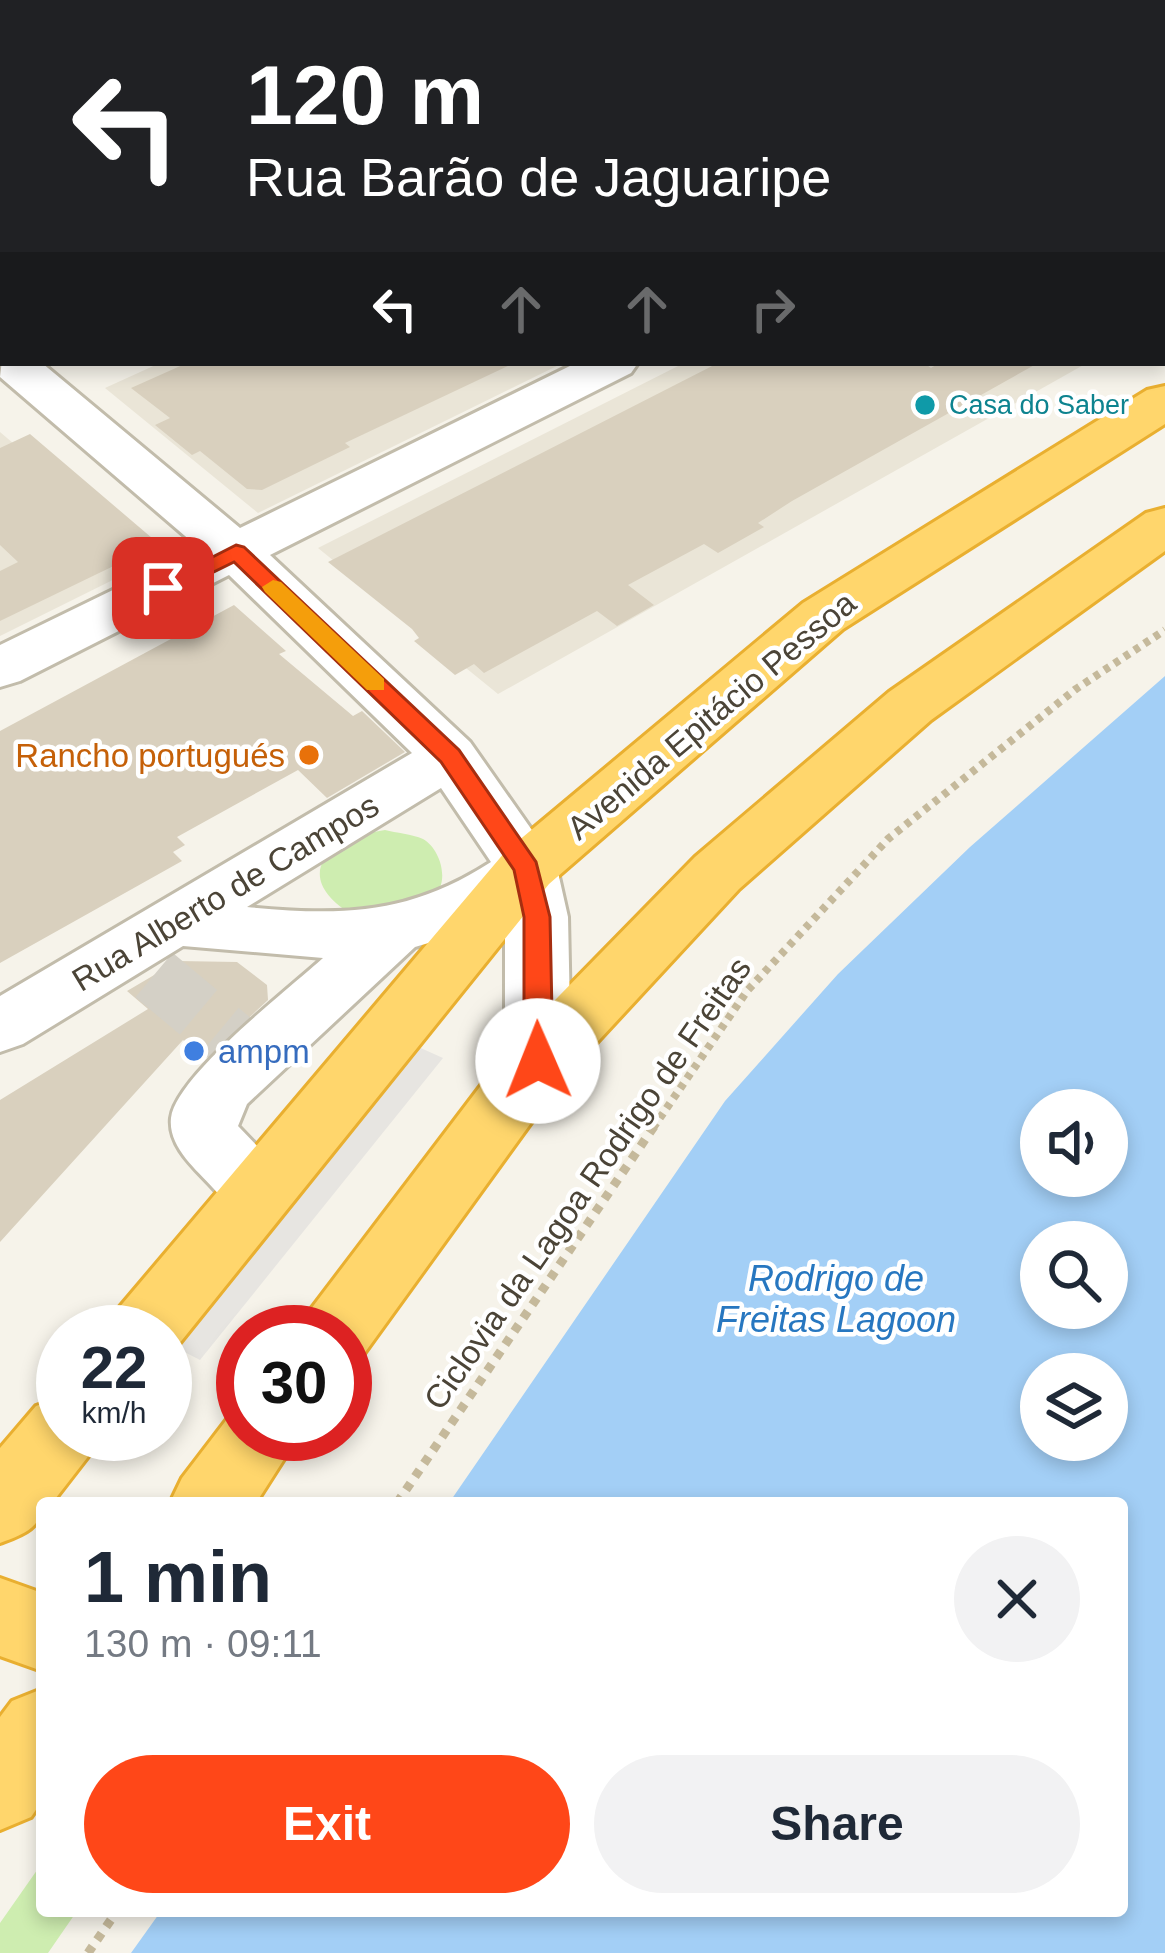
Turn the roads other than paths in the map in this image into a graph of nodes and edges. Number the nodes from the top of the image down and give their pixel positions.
1 (64, 366) edge
2 (608, 366) edge
3 (11, 372) edge
4 (1165, 401) edge
5 (1165, 459) edge
6 (1031, 482) junction
7 (1155, 525) edge
8 (236, 552) junction
9 (0, 668) edge
10 (450, 756) junction
11 (527, 868) junction
12 (394, 930) junction
13 (152, 951) junction
14 (0, 1027) edge
15 (538, 1061) junction
16 (259, 1192) junction
17 (166, 1305) edge
18 (357, 1305) edge
19 (38, 1461) edge
20 (241, 1461) edge
21 (214, 1497) edge
22 (0, 1507) edge
23 (0, 1617) edge
24 (36, 1631) edge

1 - 3 street
2 - 8 street
3 - 8 street
4 - 6 highway, Avenida Epitácio Pessoa
5 - 6 highway
6 - 11 highway, Avenida Epitácio Pessoa
7 - 15 highway
8 - 9 street
8 - 10 street
10 - 11 street
10 - 13 street, Rua Alberto de Campos
11 - 12 street
11 - 15 street
11 - 16 highway, Avenida Epitácio Pessoa
12 - 13 street
12 - 16 street
13 - 14 street, Rua Alberto de Campos
15 - 18 highway
16 - 17 highway, Avenida Epitácio Pessoa
19 - 22 highway
20 - 21 highway
23 - 24 highway

